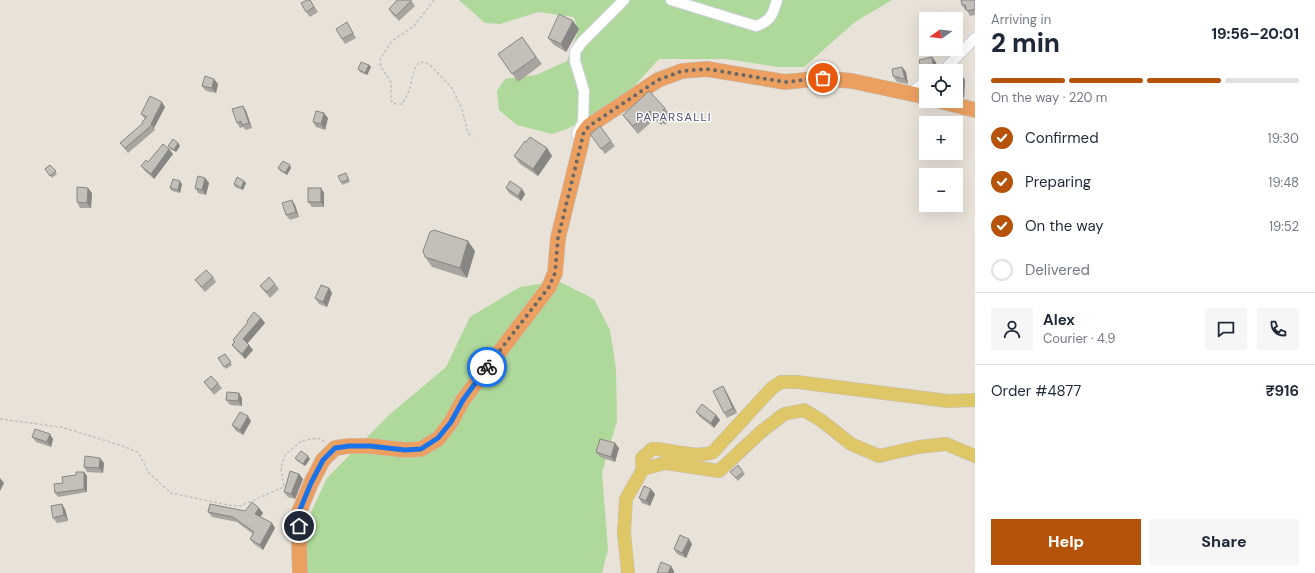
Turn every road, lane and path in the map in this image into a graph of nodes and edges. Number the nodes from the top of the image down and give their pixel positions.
1 (434, 0) edge
2 (624, 0) edge
3 (671, 0) edge
4 (777, 0) edge
5 (975, 38) edge
6 (950, 64) edge
7 (919, 87) edge
8 (911, 94) junction
9 (919, 96) edge
10 (963, 107) edge
11 (975, 110) edge
12 (472, 137) dead end
13 (578, 156) junction
14 (975, 400) edge
15 (0, 419) edge
16 (335, 448) junction
17 (975, 456) edge
18 (644, 469) junction
19 (300, 573) edge
20 (628, 573) edge

1 - 12 path
2 - 13 lane
3 - 4 lane
5 - 6 lane
7 - 8 lane
8 - 9 highway
8 - 13 highway
10 - 11 highway
13 - 16 highway
14 - 18 main road
15 - 16 path
16 - 19 highway
17 - 18 main road
18 - 20 main road

